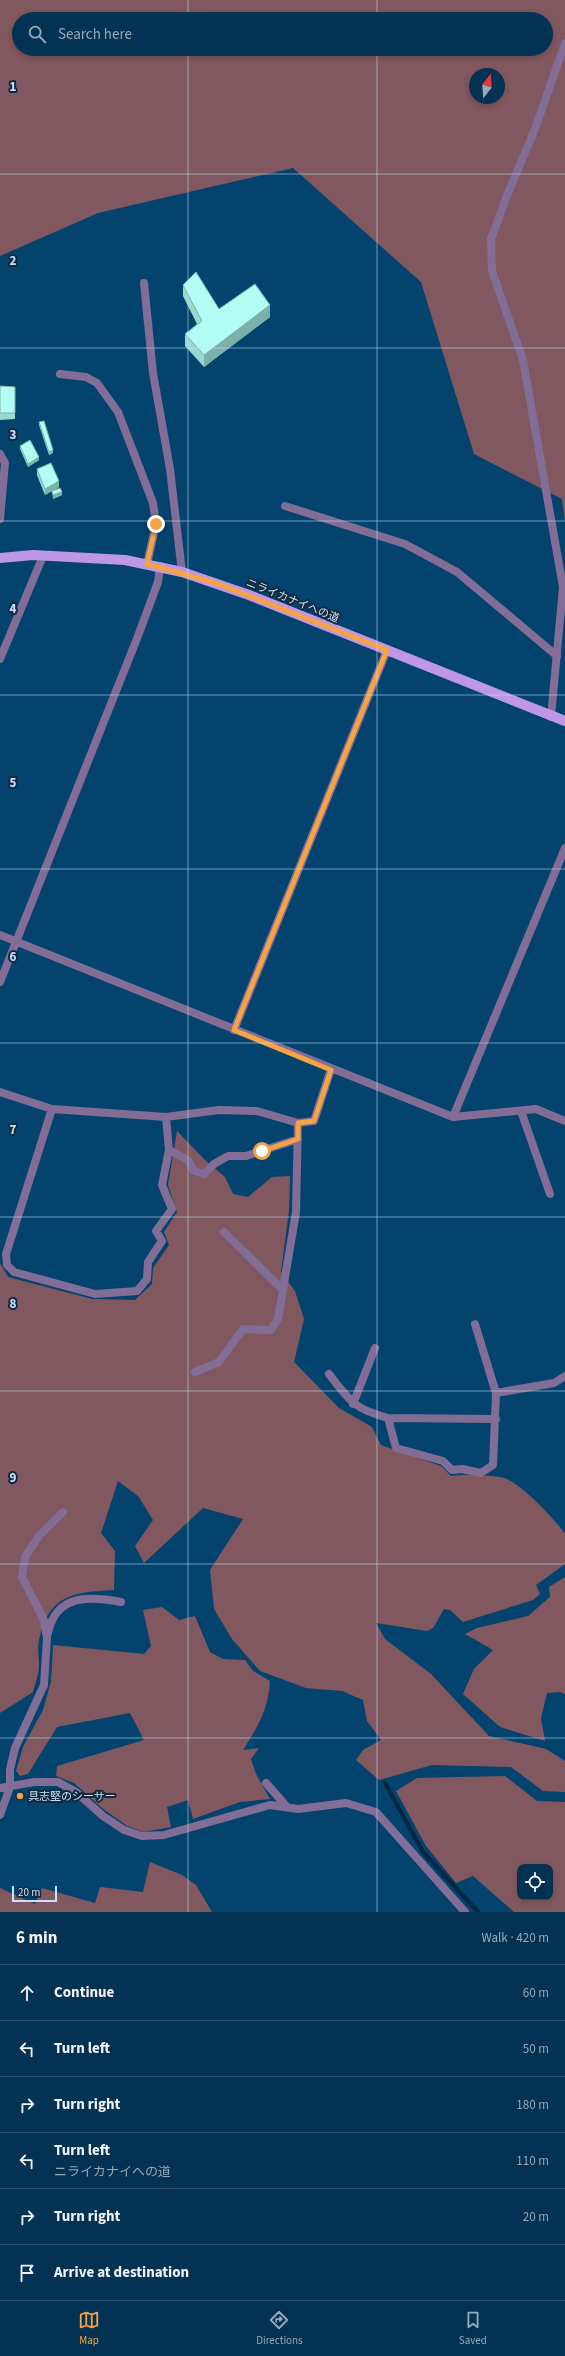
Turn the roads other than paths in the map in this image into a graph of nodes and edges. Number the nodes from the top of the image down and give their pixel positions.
1 (565, 43) edge
2 (144, 283) dead end
3 (60, 374) dead end
4 (0, 454) edge
5 (285, 506) dead end
6 (0, 519) edge
7 (43, 556) junction
8 (0, 558) edge
9 (147, 564) junction
10 (160, 566) junction
11 (182, 572) junction
12 (387, 650) junction
13 (557, 656) junction
14 (0, 659) edge
15 (551, 717) junction
16 (565, 721) edge
17 (565, 848) edge
18 (0, 936) edge
19 (15, 942) junction
20 (0, 982) edge
21 (234, 1030) junction
22 (331, 1070) junction
23 (0, 1092) edge
24 (52, 1109) junction
25 (521, 1111) junction
26 (166, 1117) junction
27 (453, 1117) junction
28 (565, 1121) edge
29 (298, 1123) junction
30 (298, 1139) junction
31 (169, 1150) junction
32 (550, 1194) dead end
33 (224, 1232) dead end
34 (3, 1252) edge
35 (282, 1289) junction
36 (475, 1324) dead end
37 (375, 1348) dead end
38 (196, 1372) dead end
39 (328, 1374) dead end
40 (565, 1376) edge
41 (496, 1393) junction
42 (353, 1404) junction
43 (388, 1418) junction
44 (496, 1419) junction
45 (63, 1512) dead end
46 (121, 1602) dead end
47 (47, 1638) junction
48 (266, 1784) dead end
49 (10, 1787) junction
50 (0, 1788) edge
51 (287, 1807) junction
52 (0, 1815) edge
53 (466, 1912) edge

1 - 13 street
2 - 11 street
3 - 9 street
4 - 6 street
5 - 13 street
7 - 8 main road, ニライカナイへの道
7 - 9 main road, ニライカナイへの道
7 - 14 street
9 - 10 main road, ニライカナイへの道
10 - 11 main road, ニライカナイへの道
10 - 19 street
11 - 12 main road, ニライカナイへの道
12 - 15 main road, ニライカナイへの道
12 - 21 street
13 - 15 street
15 - 16 main road, ニライカナイへの道
17 - 27 street
18 - 19 street
19 - 20 street
19 - 21 street
21 - 22 street
22 - 27 street
22 - 29 street
23 - 24 street
24 - 26 street
24 - 34 street
25 - 27 street
25 - 28 street
25 - 32 street
26 - 29 street
26 - 31 street
29 - 30 street
30 - 31 street
30 - 35 street
31 - 34 street
33 - 35 street
35 - 38 street
36 - 41 street
37 - 42 street
39 - 42 street
40 - 41 street
41 - 44 street
42 - 43 street
43 - 44 street
43 - 44 street
45 - 47 street
46 - 47 street
47 - 49 street
48 - 51 street
49 - 50 street
49 - 51 street
49 - 52 street
51 - 53 street

